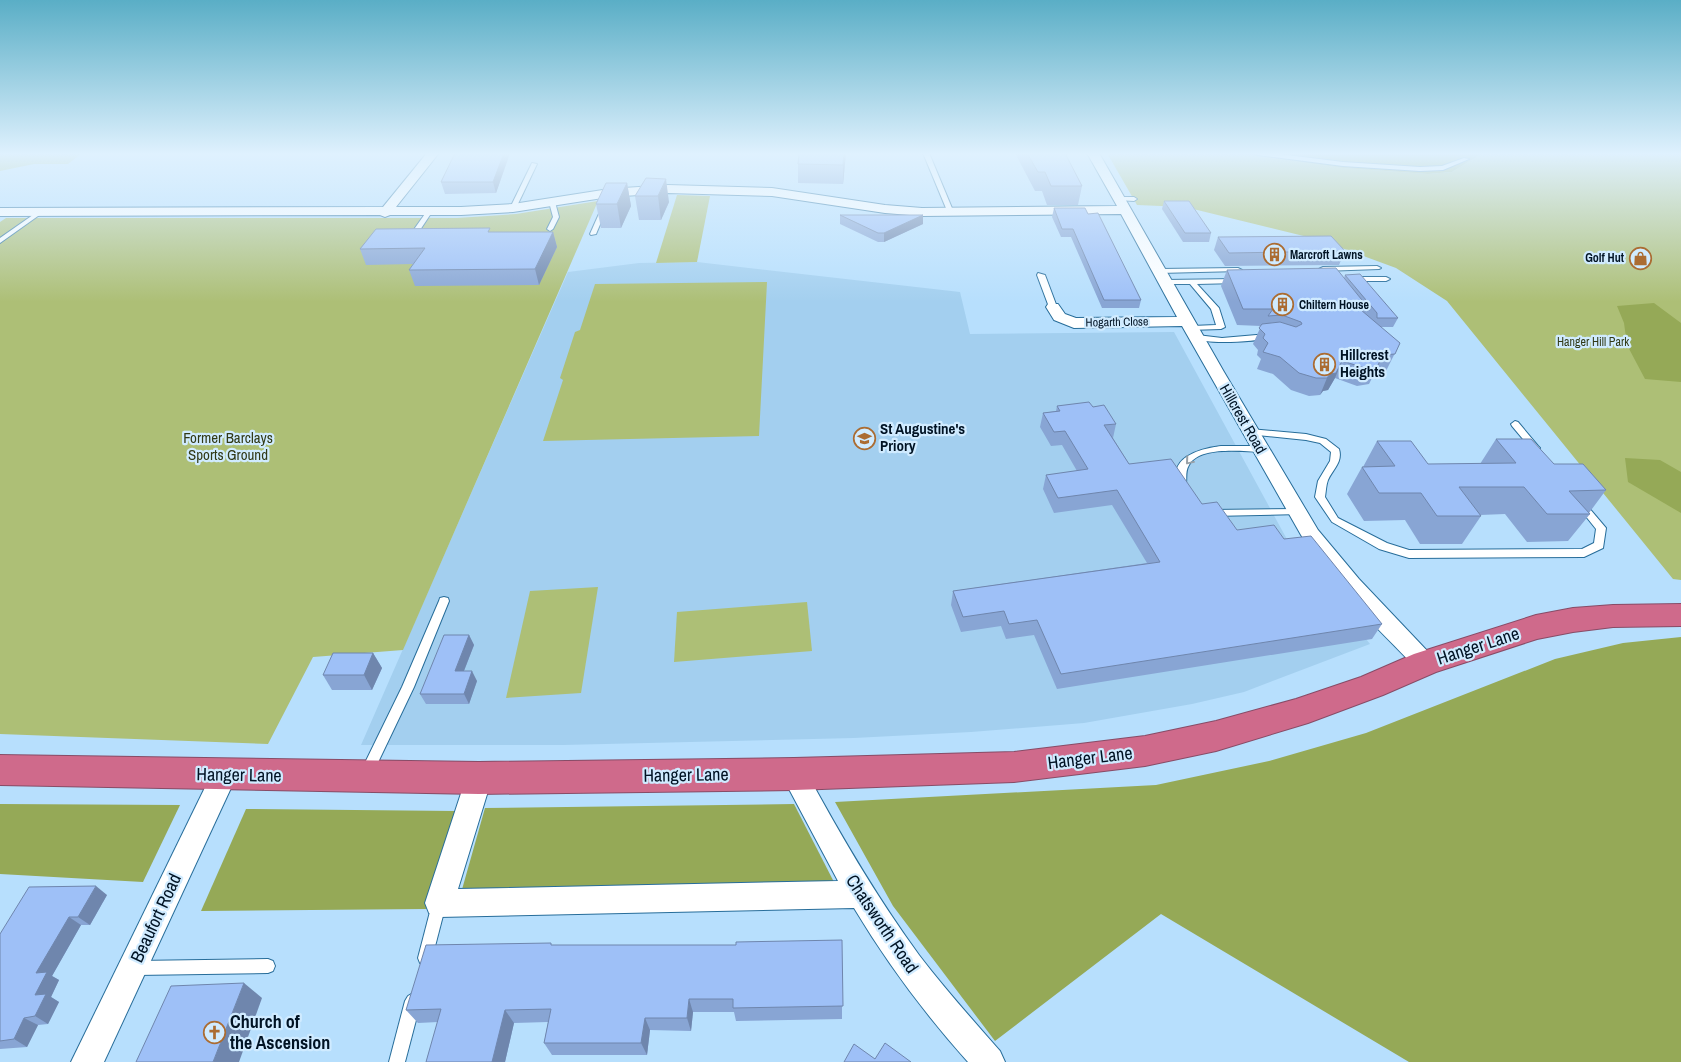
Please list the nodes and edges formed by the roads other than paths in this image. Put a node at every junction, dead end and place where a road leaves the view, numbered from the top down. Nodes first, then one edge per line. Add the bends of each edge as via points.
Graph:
1 (552, 202) edge
2 (393, 203) edge
3 (516, 203) edge
4 (548, 203) edge
5 (605, 203) edge
6 (837, 203) edge
7 (947, 203) edge
8 (1126, 203) joint
9 (513, 208) junction
10 (42, 211) junction
11 (0, 212) edge
12 (429, 212) junction
13 (385, 213) junction
14 (951, 213) junction
15 (550, 229) dead end
16 (593, 234) dead end
17 (429, 235) edge
18 (0, 241) edge
19 (1378, 268) dead end
20 (1318, 269) edge
21 (1249, 270) edge
22 (1041, 276) dead end
23 (1163, 276) junction
24 (1340, 279) edge
25 (1386, 279) dead end
26 (1242, 281) edge
27 (1192, 282) junction
28 (1052, 307) joint
29 (1192, 329) junction
30 (1275, 335) edge
31 (1515, 424) dead end
32 (1250, 432) junction
33 (1260, 448) junction
34 (1540, 454) edge
35 (1184, 493) edge
36 (1577, 499) edge
37 (1206, 512) edge
38 (1297, 512) junction
39 (444, 601) dead end
40 (1681, 615) edge
41 (1425, 663) junction
42 (0, 770) edge
43 (794, 774) junction
44 (224, 775) junction
45 (364, 776) junction
46 (479, 778) junction
47 (859, 894) junction
48 (439, 903) junction
49 (268, 966) dead end
50 (132, 968) junction
51 (422, 968) edge
52 (417, 987) edge
53 (88, 1062) edge
54 (397, 1062) edge
55 (989, 1062) edge

1 - 15 lane via 556,217
2 - 13 street
3 - 9 lane
4 - 9 street
5 - 16 lane
6 - 14 street
7 - 14 lane
8 - 14 street
8 - 23 street, Hillcrest Road
9 - 12 street
10 - 11 street
10 - 13 street
10 - 18 lane
12 - 13 street
12 - 17 lane via 413,234
19 - 20 lane
21 - 23 lane
22 - 28 lane
23 - 27 lane
23 - 29 street, Hillcrest Road
24 - 25 lane
26 - 27 lane
27 - 29 lane via 1215,308 1221,327
28 - 29 street, Hogarth Close via 1059,317 1074,323
29 - 30 lane via 1222,340
29 - 32 street, Hillcrest Road
31 - 34 lane
32 - 33 street, Hillcrest Road
32 - 36 lane via 1306,436 1323,441 1336,451 1335,461 1323,480 1320,498 1335,520 1382,546 1409,554 1584,553 1599,545 1601,528
33 -> 35 lane via 1211,449 1196,453 1181,473
33 - 38 street, Hillcrest Road
37 - 38 lane
38 - 41 street, Hillcrest Road via 1326,556
39 - 45 lane via 408,687
40 - 41 highway, Hanger Lane via 1573,620 1536,627
41 - 43 highway, Hanger Lane via 1296,713 1216,736 1145,751 1014,767
42 - 44 highway, Hanger Lane
43 - 46 highway, Hanger Lane
43 - 47 street, Chatsworth Road
44 - 45 highway, Hanger Lane
44 - 50 street, Beaufort Road
45 - 46 highway, Hanger Lane
46 - 48 street
47 - 48 street
47 - 55 street, Chatsworth Road via 927,990
48 - 51 lane
49 - 50 lane
50 - 53 street, Beaufort Road
52 - 54 lane

